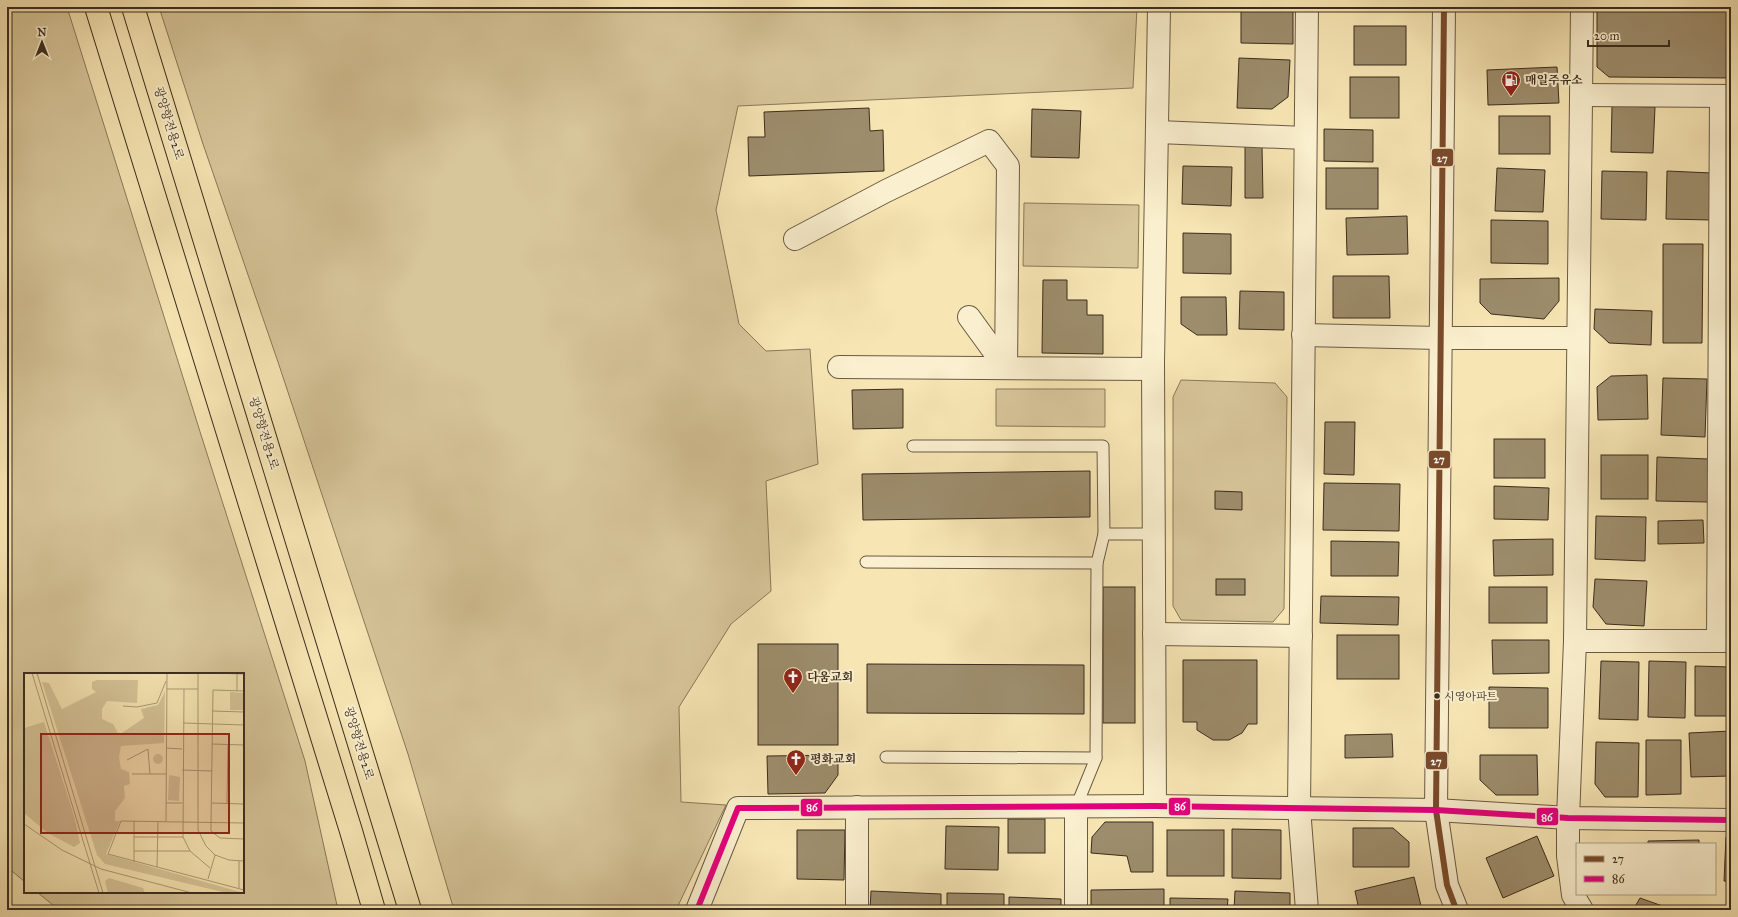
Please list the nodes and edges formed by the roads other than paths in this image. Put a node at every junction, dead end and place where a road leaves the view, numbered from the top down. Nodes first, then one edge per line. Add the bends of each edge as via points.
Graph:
1 (96, 7) edge
2 (133, 7) edge
3 (1159, 7) edge
4 (1307, 7) edge
5 (1444, 7) edge
6 (1582, 7) edge
7 (1582, 95) junction
8 (1726, 96) edge
9 (1158, 132) junction
10 (1305, 138) junction
11 (795, 239) dead end
12 (969, 317) dead end
13 (1302, 335) junction
14 (1440, 338) junction
15 (1578, 338) junction
16 (839, 367) dead end
17 (1006, 368) junction
18 (1153, 369) junction
19 (913, 446) dead end
20 (1104, 534) junction
21 (1154, 534) junction
22 (866, 562) dead end
23 (1097, 563) junction
24 (1154, 634) junction
25 (1301, 636) junction
26 (1575, 641) junction
27 (1724, 641) edge
28 (886, 758) dead end
29 (1096, 758) junction
30 (1155, 806) junction
31 (857, 807) junction
32 (1076, 807) junction
33 (1299, 808) junction
34 (1436, 810) junction
35 (1568, 818) junction
36 (1731, 820) edge
37 (374, 910) edge
38 (410, 910) edge
39 (697, 910) edge
40 (857, 910) edge
41 (1076, 910) edge
42 (1307, 910) edge
43 (1456, 910) edge
44 (1582, 910) edge

1 - 37 highway
2 - 38 highway, 광양항전용2로
3 - 9 street
4 - 10 street
5 - 14 street
6 - 7 street
7 - 8 street
7 - 15 street
8 - 27 street
9 - 10 street
9 - 18 street
10 - 13 street
11 - 17 street via 989,141 1008,166
12 - 17 street
13 - 14 street
13 - 25 street
14 - 15 street
14 - 34 street
15 - 26 street
16 - 17 street
17 - 18 street
18 - 21 street
19 - 20 lane via 1103,446
20 - 21 lane
20 - 23 lane
21 - 24 street
22 - 23 lane
23 - 29 lane
24 - 25 street
24 - 30 street
25 - 33 street
26 - 27 street
26 - 35 street
28 - 29 lane
29 - 32 lane
30 - 32 street
30 - 33 street
31 - 32 street
31 - 39 street via 738,808
31 - 40 street
32 - 41 street
33 - 34 street
33 - 42 street
34 - 35 street
34 - 43 street via 1447,885
35 - 36 street
35 - 44 street via 1568,856 1573,895

